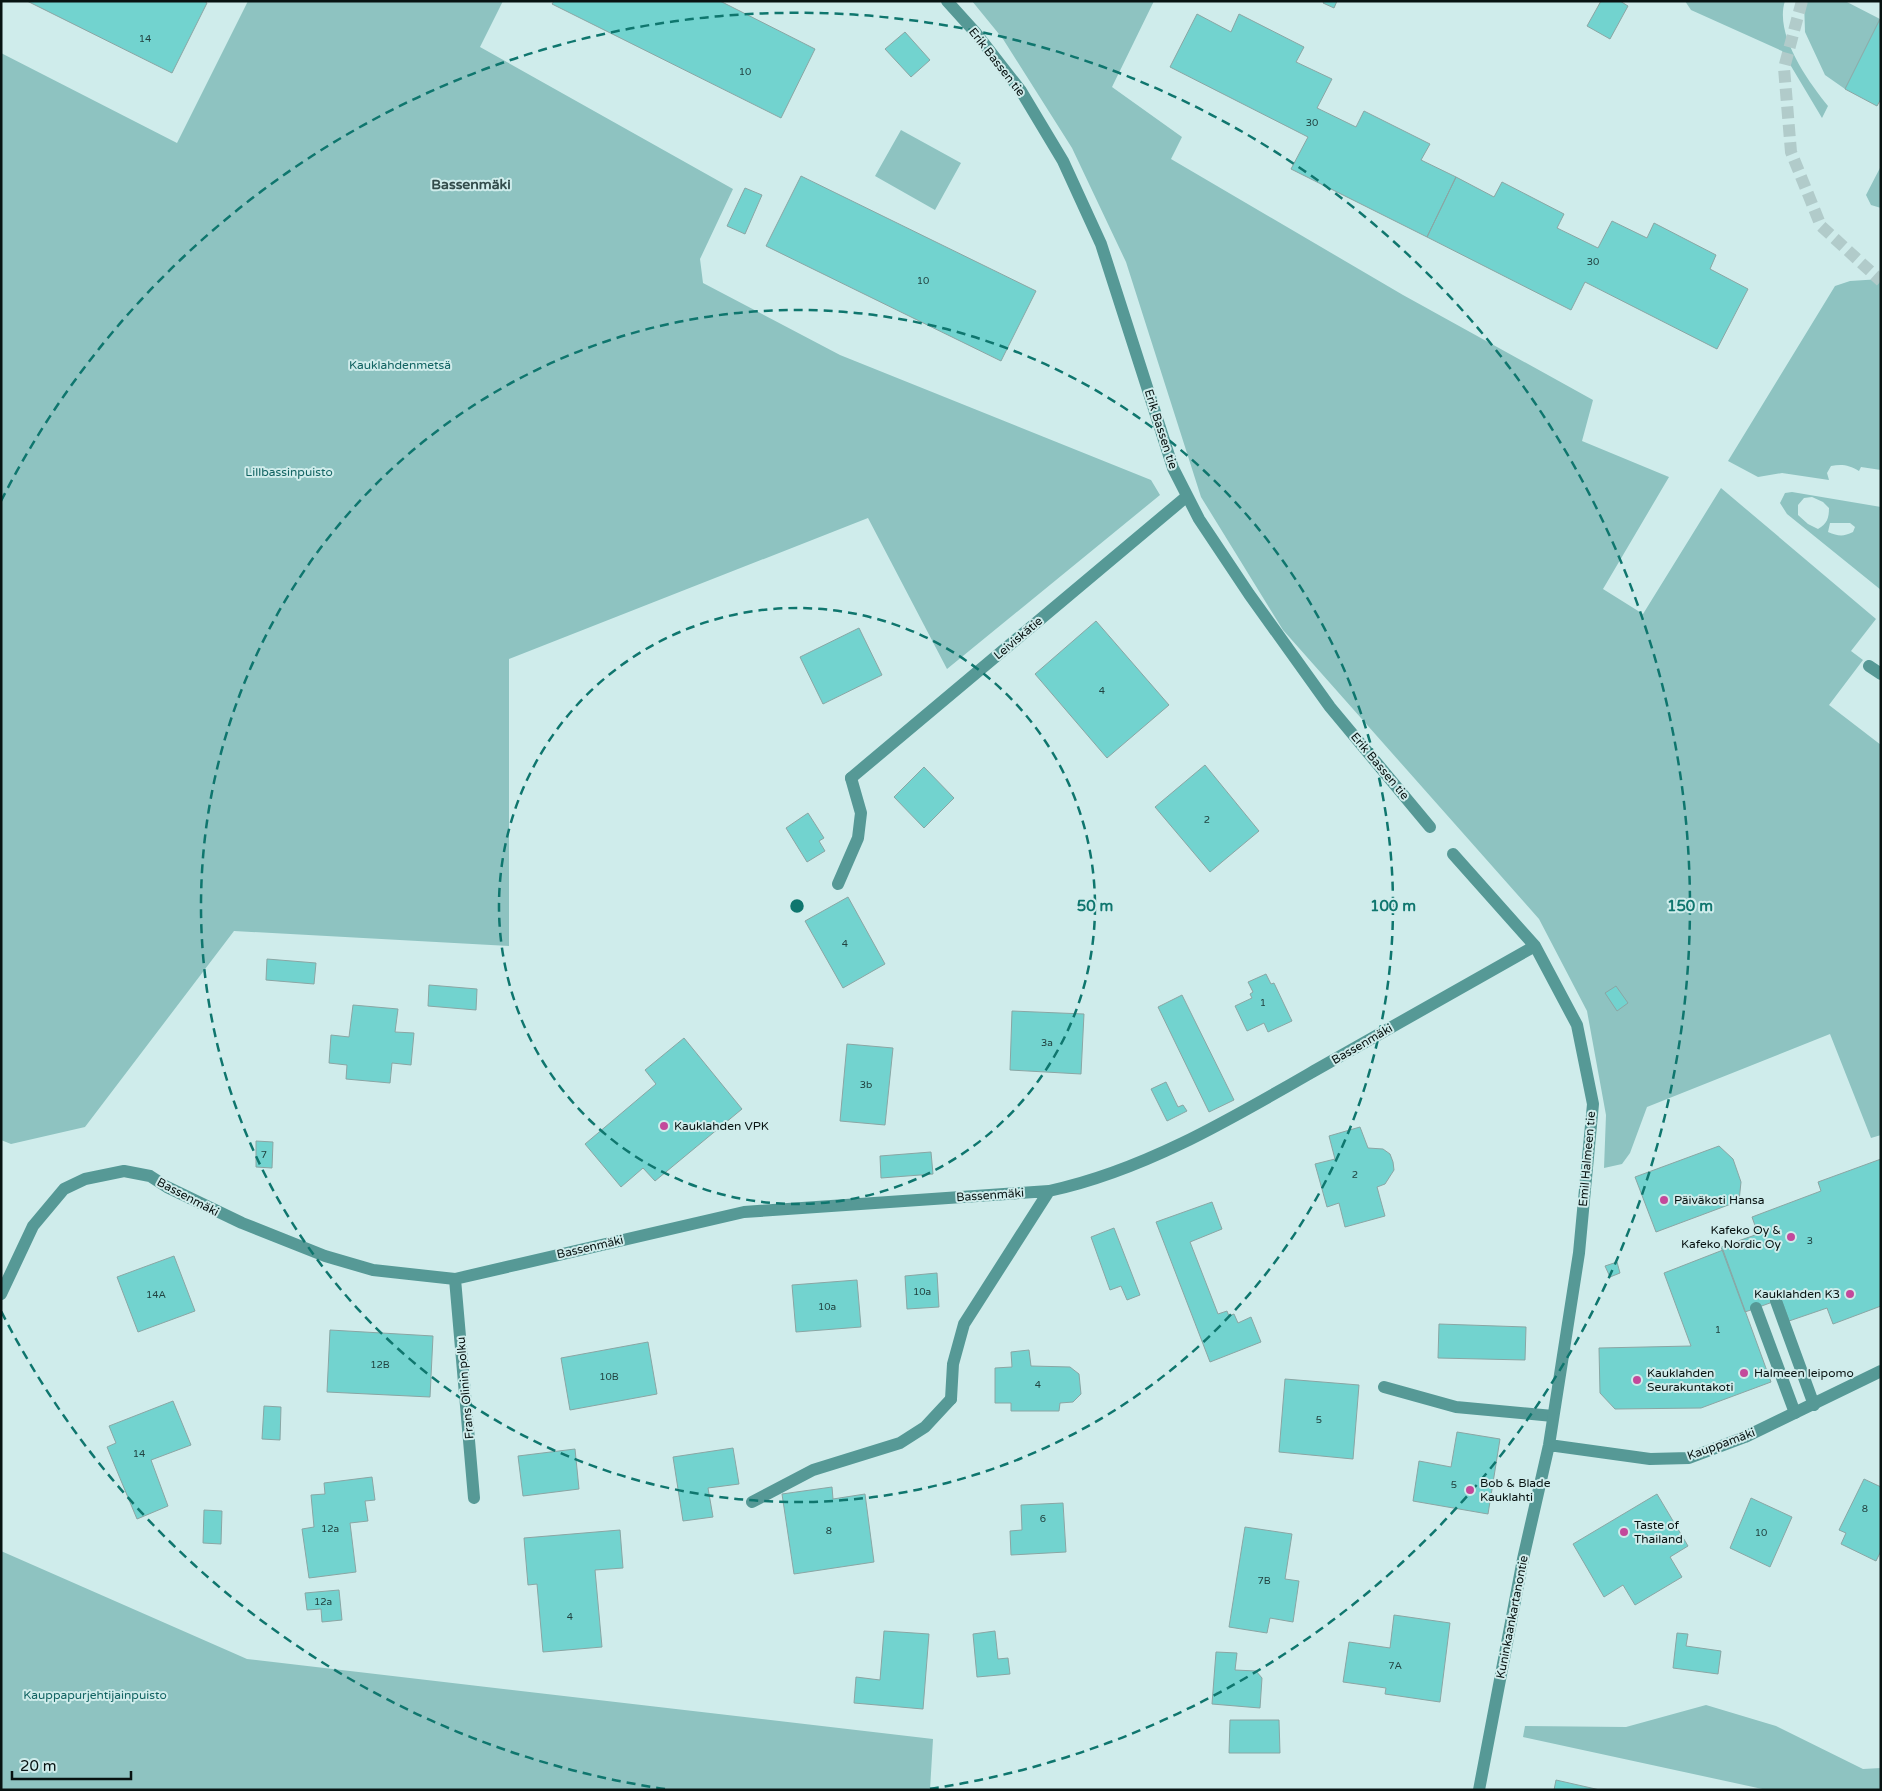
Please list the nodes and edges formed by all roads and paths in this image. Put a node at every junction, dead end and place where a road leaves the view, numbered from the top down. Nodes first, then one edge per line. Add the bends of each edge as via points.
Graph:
1 (947, 1) edge
2 (1186, 497) junction
3 (1869, 666) dead end
4 (1881, 674) edge
5 (1430, 827) dead end
6 (1453, 854) dead end
7 (838, 884) dead end
8 (1535, 946) junction
9 (1048, 1191) junction
10 (455, 1279) junction
11 (1, 1294) edge
12 (1776, 1301) dead end
13 (1756, 1308) dead end
14 (1881, 1371) edge
15 (1384, 1387) dead end
16 (1814, 1404) junction
17 (1795, 1413) junction
18 (1554, 1416) junction
19 (1549, 1445) junction
20 (474, 1498) dead end
21 (752, 1502) dead end
22 (1479, 1790) edge

1 - 2 street, Erik Bassen tie via 1021,92 1063,161 1101,244 1173,468
2 - 5 street, Erik Bassen tie via 1249,594 1330,707
2 - 7 street, Leiviskätie via 851,778 861,812 860,830
3 - 4 street
6 - 8 street, Emil Halmeen tie
8 - 9 street, Bassenmäki via 1289,1086 1192,1137 1089,1181
8 - 18 street, Emil Halmeen tie via 1577,1025 1593,1104 1579,1252
9 - 10 street, Bassenmäki via 744,1212
9 - 21 street, Bassenmäki via 964,1324 953,1364 951,1399 925,1427 900,1443 813,1470
10 - 11 street, Bassenmäki via 373,1270 325,1256 242,1224 150,1176 124,1171 85,1179 64,1190 33,1226
10 - 20 street, Frans Olinin polku
12 - 16 street
13 - 17 street
14 - 16 street, Kauppamäki
15 - 18 street via 1456,1407
16 - 17 street, Kauppamäki
17 - 19 street, Kauppamäki via 1745,1438 1688,1458 1650,1459
18 - 19 street, Emil Halmeen tie
19 - 22 street, Kuninkaankartanontie via 1523,1559

